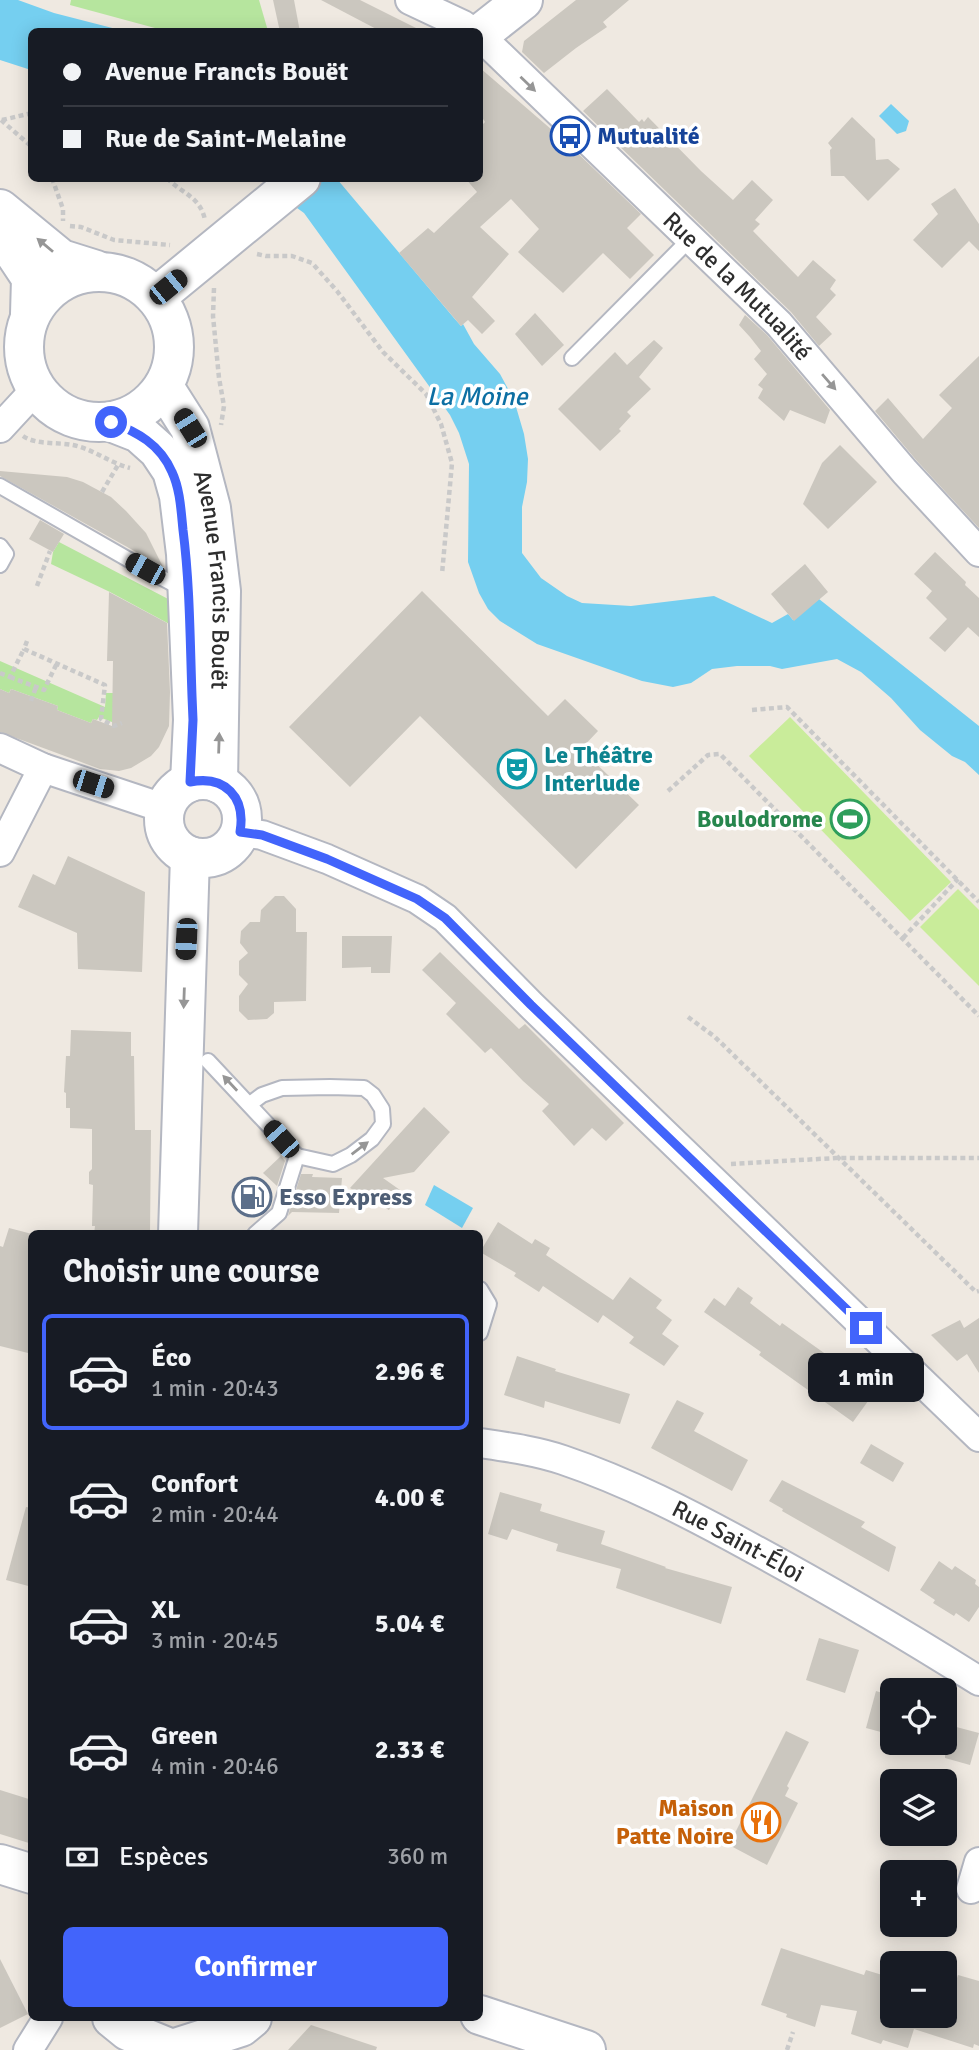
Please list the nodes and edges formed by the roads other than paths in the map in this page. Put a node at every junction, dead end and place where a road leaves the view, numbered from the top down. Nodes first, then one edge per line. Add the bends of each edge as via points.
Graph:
1 (410, 0) edge
2 (523, 0) edge
3 (467, 28) edge
4 (483, 33) edge
5 (483, 38) edge
6 (298, 182) edge
7 (0, 209) edge
8 (0, 237) edge
9 (691, 238) junction
10 (96, 270) junction
11 (156, 297) junction
12 (30, 314) junction
13 (572, 358) dead end
14 (164, 387) junction
15 (36, 389) junction
16 (111, 422) junction
17 (3, 426) edge
18 (178, 449) junction
19 (0, 486) edge
20 (0, 545) edge
21 (979, 552) edge
22 (0, 565) edge
23 (188, 591) junction
24 (0, 748) edge
25 (43, 768) junction
26 (191, 790) junction
27 (240, 832) junction
28 (0, 852) edge
29 (201, 857) junction
30 (208, 1061) junction
31 (250, 1104) junction
32 (297, 1156) junction
33 (178, 1230) edge
34 (205, 1230) edge
35 (260, 1230) edge
36 (483, 1294) edge
37 (483, 1323) edge
38 (979, 1437) edge
39 (483, 1444) edge
40 (979, 1681) edge
41 (979, 1862) edge
42 (0, 1864) edge
43 (28, 1873) edge
44 (971, 1889) dead end
45 (483, 2016) edge
46 (46, 2021) edge
47 (116, 2021) edge
48 (169, 2021) edge
49 (178, 2021) edge
50 (248, 2021) edge
51 (28, 2050) edge
52 (172, 2050) edge
53 (586, 2050) edge

1 - 3 street
2 - 4 main road
5 -> 9 street, Rue de la Mutualité
6 - 11 main road via 254,235 201,264
10 -> 7 main road via 61,259
8 - 12 main road via 32,278
9 - 13 lane
9 -> 21 street, Rue de la Mutualité via 779,324
10 - 11 main road via 128,276
10 - 12 main road via 57,285
11 - 14 main road via 172,323 175,338 172,371
12 - 15 main road via 23,352
14 - 16 main road via 149,403
14 - 18 main road, Avenue Francis Bouët via 190,428
15 - 16 main road via 69,416 92,424
15 - 17 street
16 - 18 main road, Avenue Francis Bouët
18 - 23 main road, Avenue Francis Bouët via 172,471 179,496
26 -> 18 main road, Avenue Francis Bouët via 221,591 211,508
19 - 23 lane
20 - 22 lane via 6,554
23 - 26 main road, Avenue Francis Bouët
24 - 25 street
25 - 26 street via 151,804
25 - 28 street
26 - 27 main road via 228,789 241,808
26 - 29 main road via 164,819 165,831 179,850
27 - 29 main road via 225,852
27 - 38 street via 262,835 327,859 417,899 445,918
29 - 30 main road
29 -> 33 main road
31 -> 30 lane
30 - 34 main road
31 - 32 lane
32 -> 31 lane via 333,1164 372,1139 383,1124 382,1109 373,1095 364,1088 282,1088
32 - 35 lane via 279,1213
36 - 37 lane via 489,1304
39 - 40 street, Rue Saint-Éloi via 560,1459 682,1509
41 - 44 street
42 - 43 main road
45 - 53 main road
46 - 51 street
47 - 52 main road
48 - 52 main road
49 - 52 main road
50 - 52 main road

